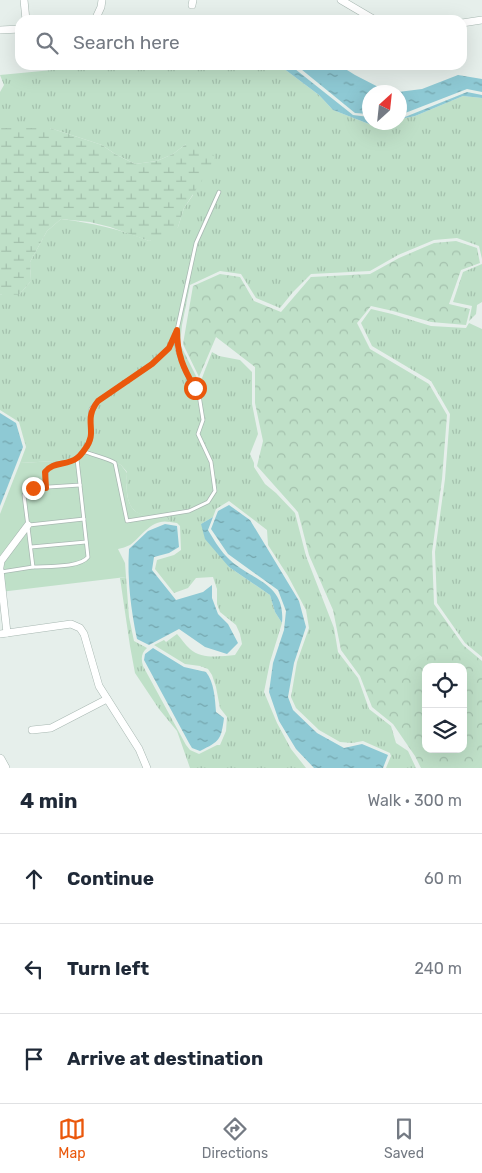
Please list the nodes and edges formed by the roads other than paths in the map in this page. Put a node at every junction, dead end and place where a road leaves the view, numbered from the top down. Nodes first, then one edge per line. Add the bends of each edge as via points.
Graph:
1 (24, 0) edge
2 (102, 0) edge
3 (341, 0) edge
4 (358, 0) edge
5 (353, 8) junction
6 (26, 15) edge
7 (97, 15) edge
8 (366, 15) edge
9 (482, 20) edge
10 (467, 22) edge
11 (15, 29) edge
12 (0, 30) edge
13 (220, 192) dead end
14 (177, 330) junction
15 (84, 451) junction
16 (77, 459) junction
17 (80, 485) junction
18 (46, 488) junction
19 (84, 519) junction
20 (28, 526) junction
21 (86, 542) junction
22 (31, 547) junction
23 (0, 563) edge
24 (33, 567) junction
25 (0, 570) edge
26 (4, 633) edge
27 (107, 699) junction
28 (32, 730) dead end
29 (0, 759) edge
30 (5, 768) edge
31 (147, 768) edge

1 - 6 street
2 - 7 street
3 - 5 street
4 - 5 street
5 - 8 street
9 - 10 street
11 - 12 street
13 - 14 lane via 196,242
14 - 15 lane via 169,348 152,364 91,409 92,434
14 - 15 lane via 177,348 185,372 199,395 203,420 198,434 212,462 215,491 208,502 189,511 127,521 115,464 110,459
15 - 16 lane
16 - 17 lane
16 - 18 lane via 48,468 45,472
17 - 18 lane
17 - 19 lane
18 - 20 lane via 33,488 24,495
19 - 20 lane
19 - 21 lane
20 - 22 lane
20 - 23 street
21 - 22 lane
21 - 24 lane via 88,557 79,564
22 - 24 lane
23 - 25 street
24 - 25 lane
25 - 26 street
26 - 27 street via 71,624 77,626 84,634 99,686
27 - 28 street via 51,728
27 - 31 street via 139,748
29 - 30 street

